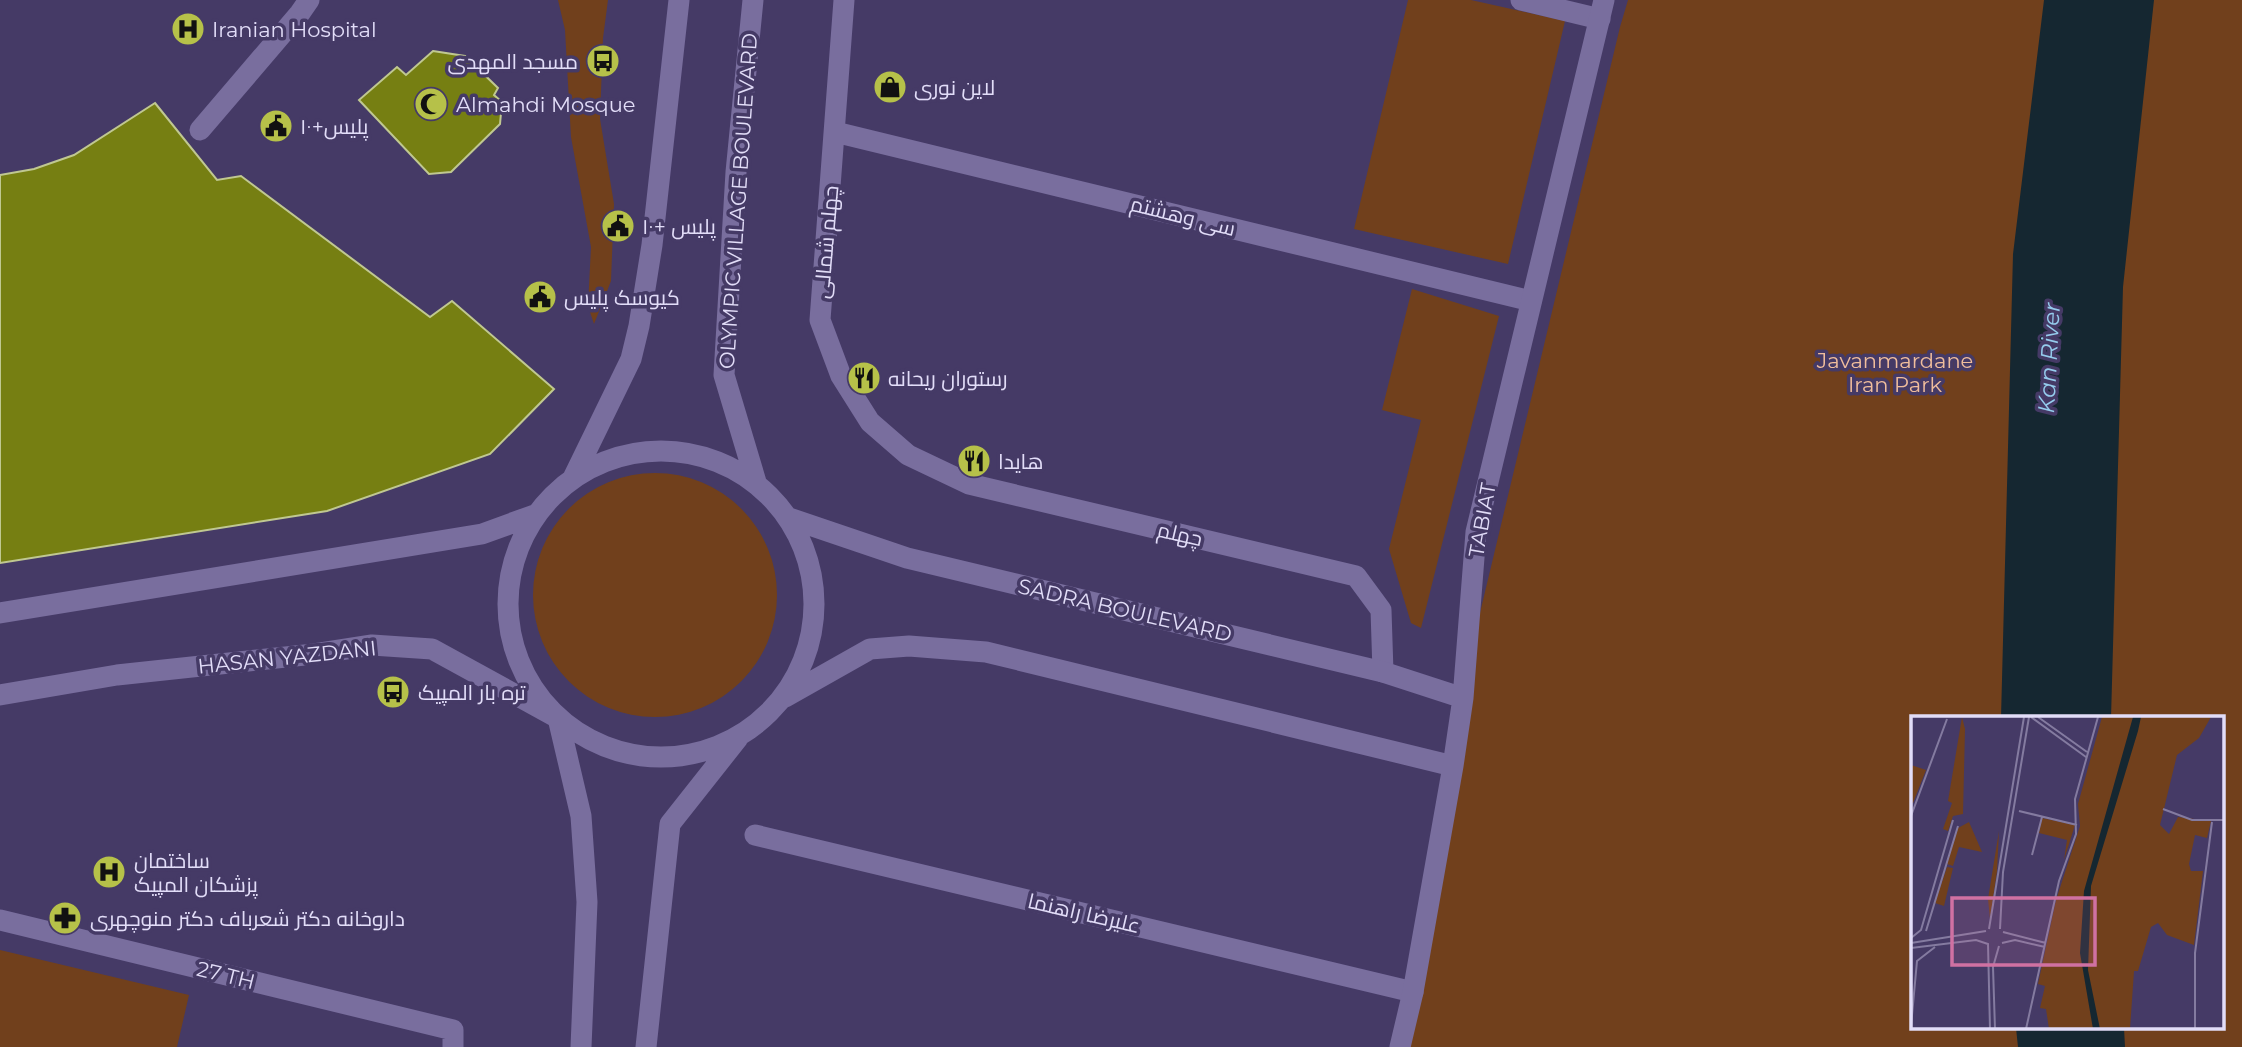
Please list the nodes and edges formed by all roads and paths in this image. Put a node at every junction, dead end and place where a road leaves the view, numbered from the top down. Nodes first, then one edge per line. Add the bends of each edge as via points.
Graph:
1 (309, 0) edge
2 (679, 0) edge
3 (753, 0) edge
4 (844, 0) edge
5 (1521, 0) edge
6 (1602, 9) edge
7 (200, 130) dead end
8 (835, 132) junction
9 (1531, 301) junction
10 (908, 455) joint
11 (573, 478) junction
12 (756, 482) junction
13 (537, 514) junction
14 (789, 518) junction
15 (0, 613) edge
16 (1383, 672) junction
17 (0, 695) edge
18 (783, 698) junction
19 (1463, 698) junction
20 (558, 718) junction
21 (738, 737) junction
22 (1453, 766) junction
23 (755, 835) dead end
24 (0, 920) edge
25 (1413, 992) junction
26 (453, 1039) edge
27 (581, 1047) edge
28 (646, 1047) edge
29 (1400, 1047) edge

1 - 7 street
2 - 11 street via 639,326 631,359
3 - 12 street, OLYMPIC VILLAGE BOULEVARD via 736,172 724,375
4 - 8 street, چهلم شمالی
5 - 6 street
6 - 9 street, TABIAT
8 - 9 street, سی وهشتم
8 - 10 street, چهلم شمالی via 820,320 841,376 862,410
9 - 19 street, TABIAT via 1476,533
10 - 16 street, چهلم via 970,484 1356,576 1381,610
11 - 12 street via 617,457 666,450 713,459
11 - 13 street
12 - 14 street
13 - 15 street via 482,534
13 - 20 street via 516,554 507,598 512,642 529,684
14 - 16 street, SADRA BOULEVARD via 907,558
14 - 18 street via 810,561 816,609 807,656
16 - 19 street, SADRA BOULEVARD
17 - 20 street, HASAN YAZDANI via 117,675 372,645 432,649
18 - 21 street via 763,720
18 - 22 street via 870,649 909,646 986,652
19 - 22 street, TABIAT
20 - 21 street via 598,744 646,757 693,754
20 - 27 street via 581,816 584,853 587,902
21 - 28 street via 670,824
22 - 25 street, TABIAT
23 - 25 street, علیرضا راهنما
24 - 26 street, 27 TH
25 - 29 street, TABIAT

